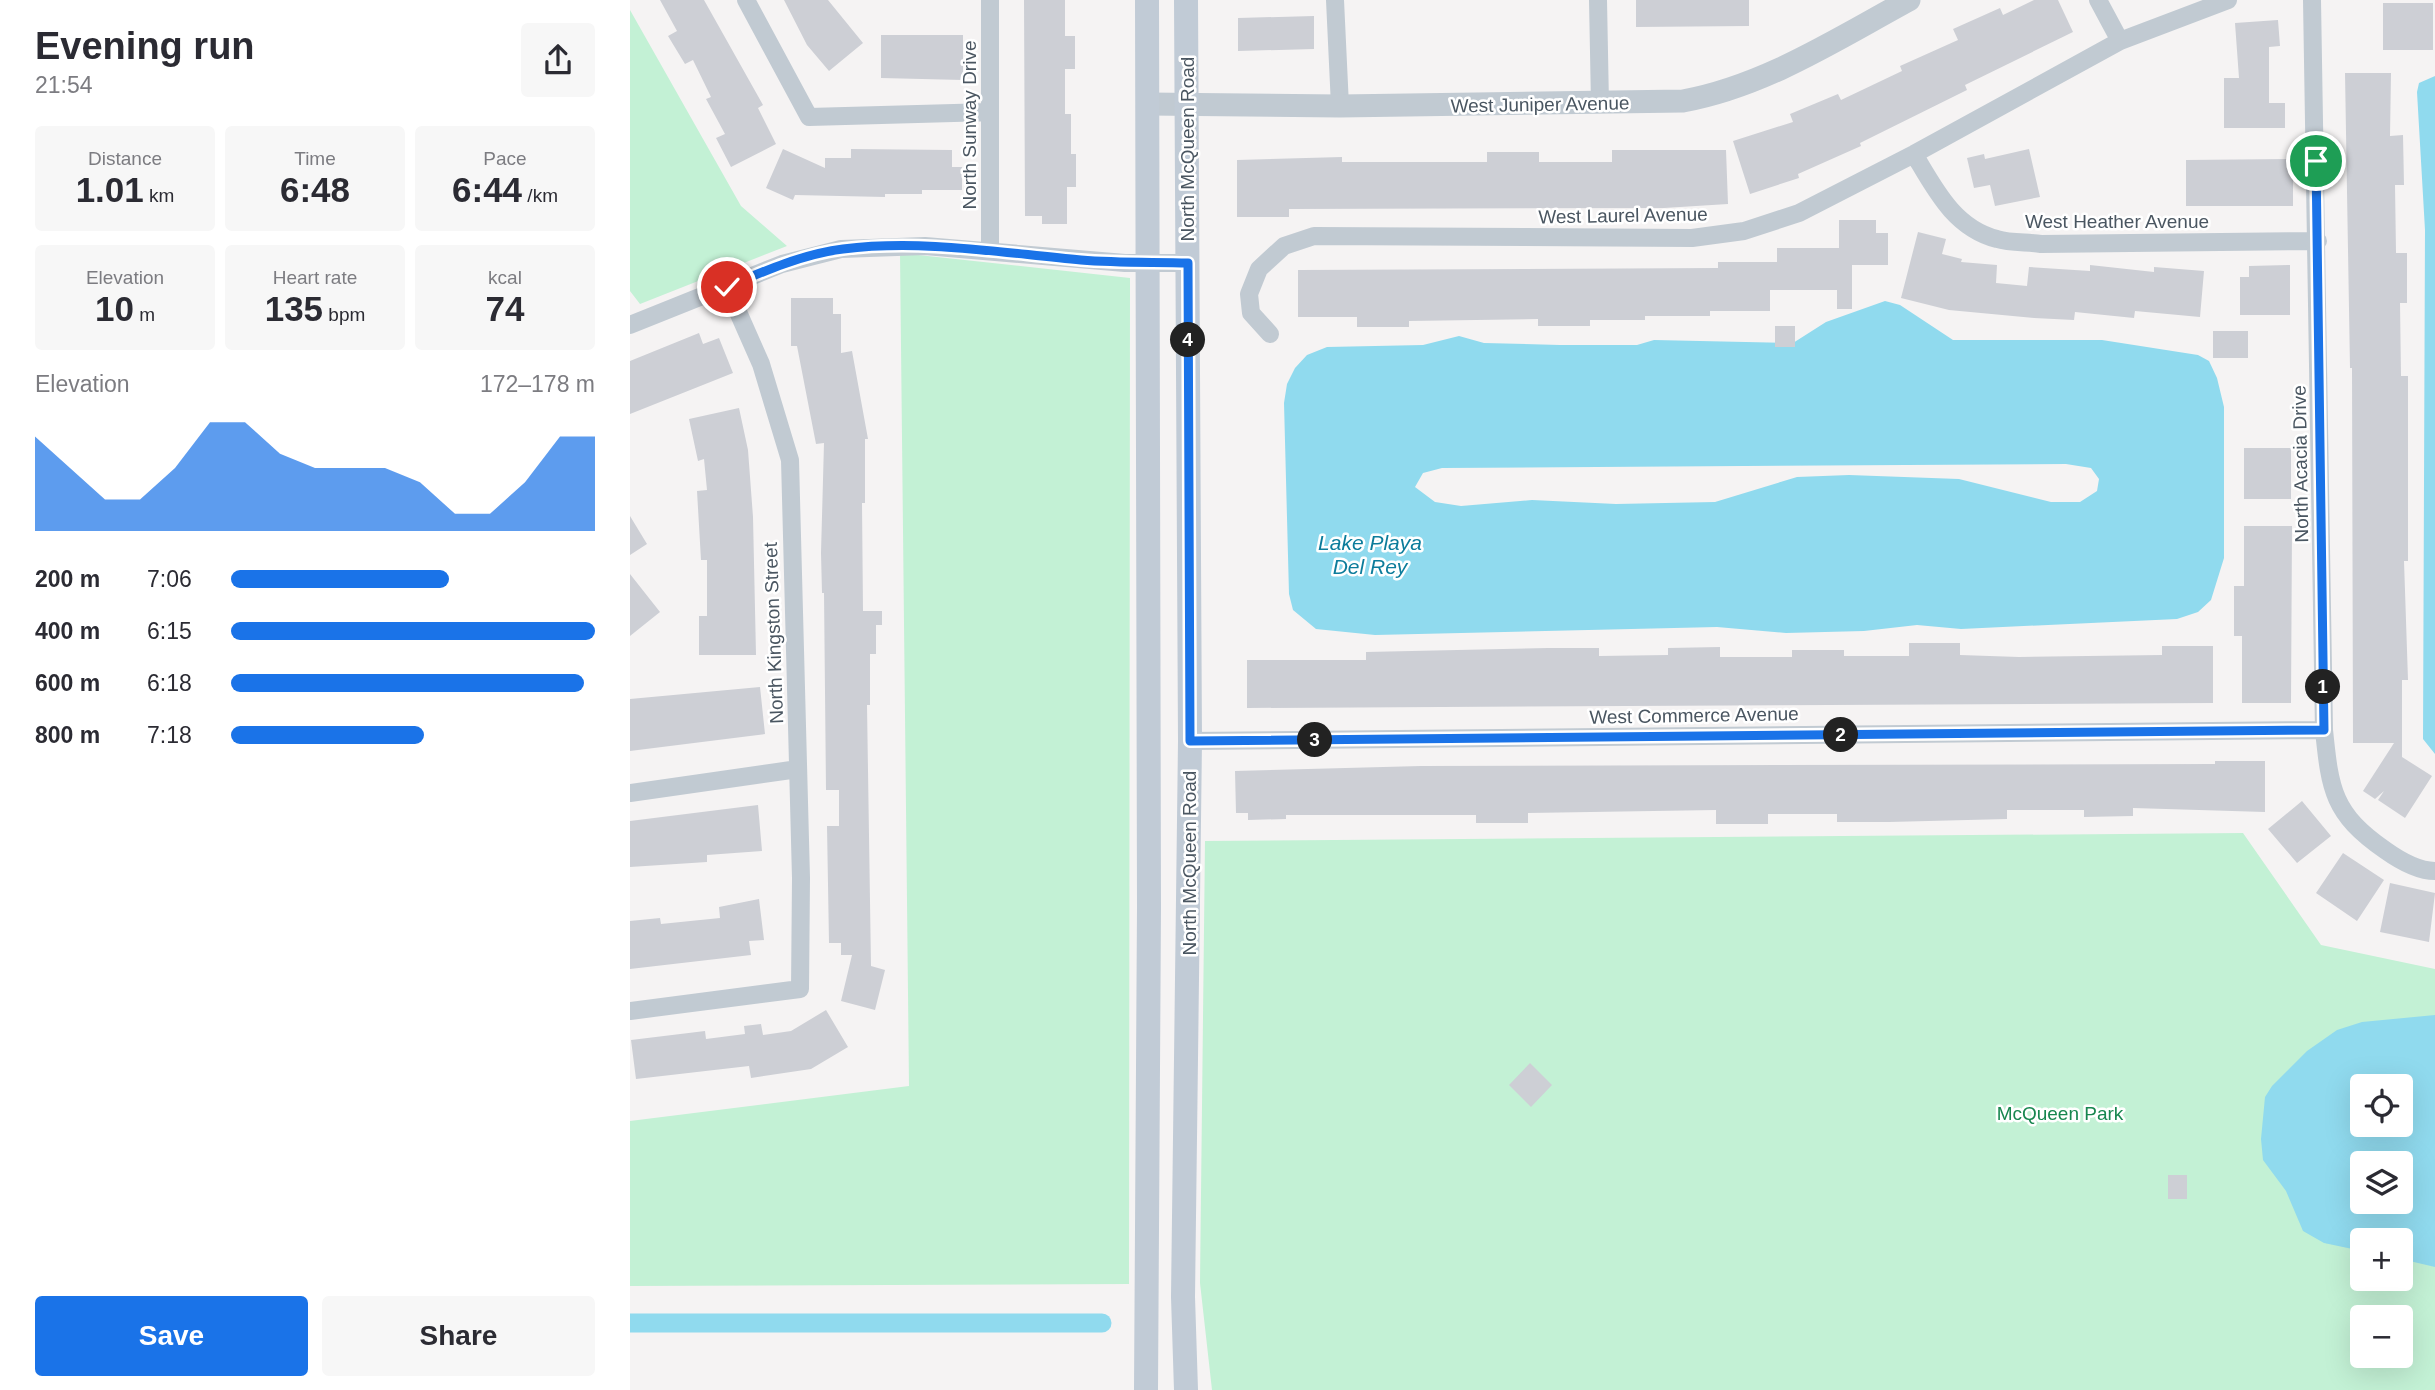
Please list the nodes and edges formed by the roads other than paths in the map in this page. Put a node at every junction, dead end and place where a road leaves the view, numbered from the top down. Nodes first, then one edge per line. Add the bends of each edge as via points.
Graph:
1 (746, 0) edge
2 (990, 0) edge
3 (1147, 0) edge
4 (1186, 0) edge
5 (1335, 0) edge
6 (1598, 0) edge
7 (1909, 0) edge
8 (2098, 0) edge
9 (2228, 0) edge
10 (2312, 0) edge
11 (2120, 41) junction
12 (1148, 104) junction
13 (1600, 104) junction
14 (1187, 105) junction
15 (1340, 106) junction
16 (990, 112) junction
17 (1914, 154) junction
18 (2318, 242) junction
19 (990, 251) junction
20 (1148, 262) junction
21 (1188, 263) junction
22 (727, 287) junction
23 (630, 325) edge
24 (1270, 334) dead end
25 (2324, 730) junction
26 (1190, 741) junction
27 (798, 769) junction
28 (630, 793) edge
29 (2435, 871) edge
30 (1149, 907) junction
31 (1189, 907) junction
32 (630, 1011) edge
33 (1144, 1314) junction
34 (1184, 1314) junction
35 (1146, 1390) edge
36 (1186, 1390) edge

1 - 16 street via 809,117
2 - 16 street, North Sunway Drive
3 - 12 main road, North McQueen Road
4 - 14 main road, North McQueen Road
5 - 15 street
6 - 13 street
7 - 13 street, West Juniper Avenue via 1754,81 1719,94 1683,101
8 - 11 street
9 - 11 street, West Laurel Avenue
10 - 18 street, North Acacia Drive
11 - 17 street, West Laurel Avenue
12 - 14 street, West Juniper Avenue
12 - 20 main road, North McQueen Road
13 - 15 street, West Juniper Avenue
14 - 15 street, West Juniper Avenue
14 - 21 main road, North McQueen Road
16 - 19 street, North Sunway Drive
17 - 18 street, West Heather Avenue via 1944,204 1968,227 1997,239 2041,244
17 - 24 street, West Laurel Avenue via 1799,213 1744,231 1692,238 1314,236 1284,246 1259,269 1248,294 1251,313
18 - 25 street, North Acacia Drive
19 - 20 street
19 - 22 street via 925,246 841,249 782,264
20 - 21 street
20 - 30 main road, North McQueen Road
21 - 26 main road, North McQueen Road
22 - 23 street
22 - 27 street, North Kingston Street via 761,364 790,460
25 - 26 street, West Commerce Avenue
25 - 29 street, North Acacia Drive via 2329,779 2344,814 2396,858
26 - 31 main road, North McQueen Road
27 - 28 street
27 - 32 street, North Kingston Street via 800,989
30 - 31 main road
30 - 33 main road, North McQueen Road
31 - 34 main road, North McQueen Road
33 - 34 main road
33 - 35 main road, North McQueen Road
34 - 36 main road, North McQueen Road

